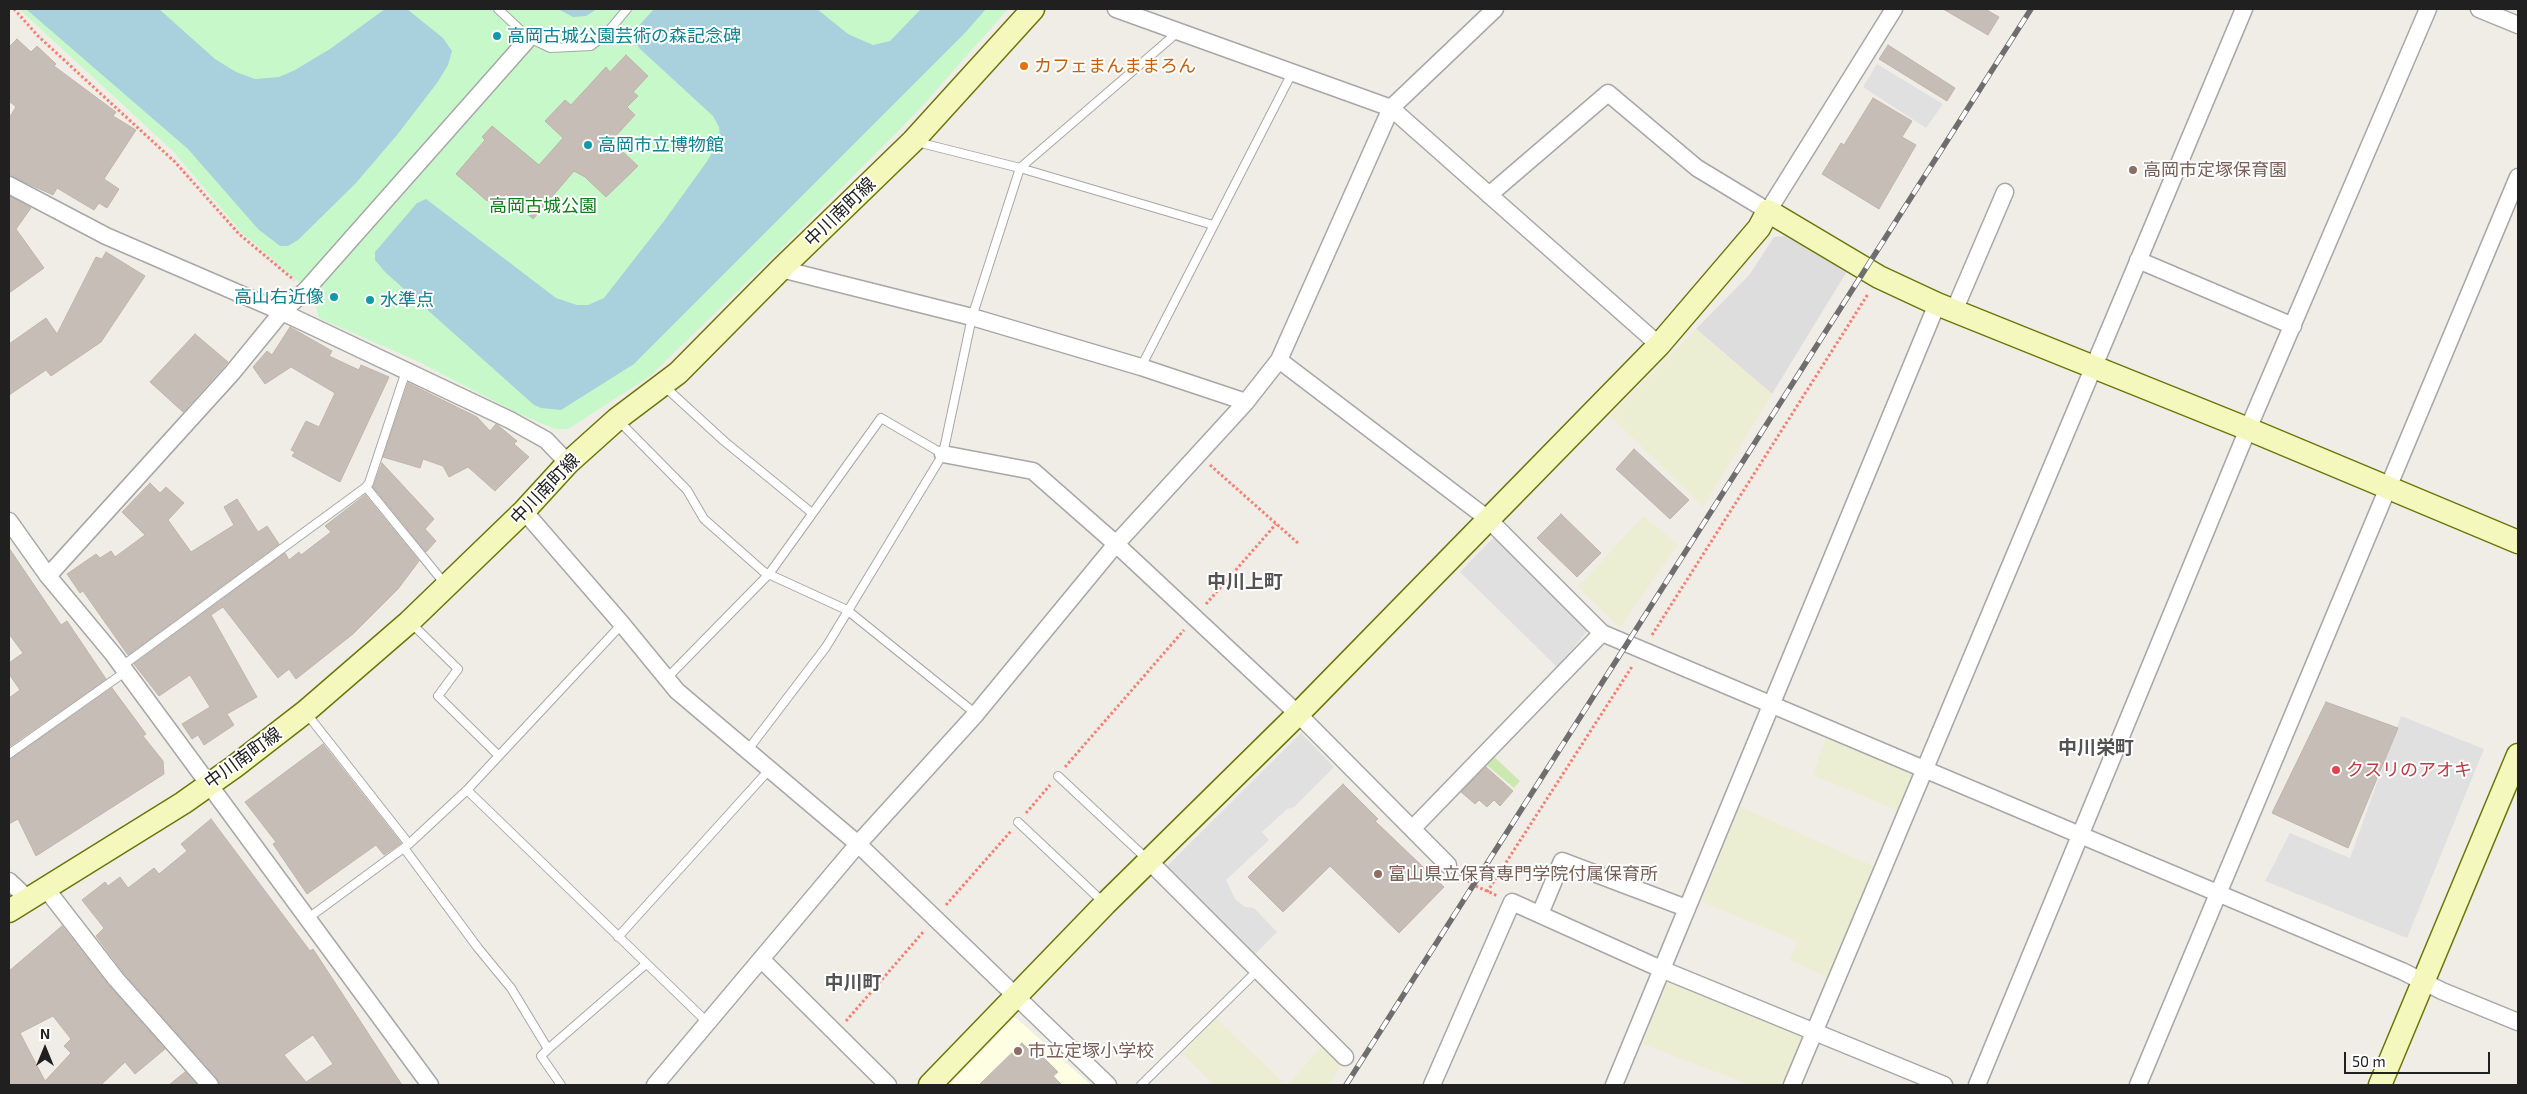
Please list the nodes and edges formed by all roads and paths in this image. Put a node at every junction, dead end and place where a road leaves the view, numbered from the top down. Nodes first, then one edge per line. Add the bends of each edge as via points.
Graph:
1 (14, 9) edge
2 (498, 9) edge
3 (627, 9) edge
4 (1033, 9) edge
5 (1116, 9) edge
6 (1495, 9) edge
7 (1894, 9) edge
8 (2244, 9) edge
9 (2428, 9) edge
10 (2479, 9) edge
11 (2518, 25) edge
12 (1178, 32) junction
13 (529, 38) junction
14 (1292, 73) junction
15 (1392, 108) junction
16 (913, 141) junction
17 (1020, 168) junction
18 (2518, 177) edge
19 (9, 185) edge
20 (2005, 192) dead end
21 (1489, 194) junction
22 (1768, 211) junction
23 (1213, 225) junction
24 (2138, 260) junction
25 (780, 269) junction
26 (1879, 277) junction
27 (306, 290) junction
28 (1945, 308) junction
29 (282, 312) junction
30 (972, 317) junction
31 (2292, 326) junction
32 (1659, 345) junction
33 (1279, 360) junction
34 (1141, 367) junction
35 (2094, 369) junction
36 (406, 371) junction
37 (662, 384) junction
38 (1246, 402) junction
39 (617, 419) junction
40 (2248, 429) junction
41 (943, 454) junction
42 (1198, 455) junction
43 (568, 463) junction
44 (366, 487) junction
45 (2389, 488) junction
46 (524, 511) junction
47 (812, 512) junction
48 (1488, 519) junction
49 (9, 521) edge
50 (2518, 542) edge
51 (1116, 544) junction
52 (1299, 544) dead end
53 (769, 574) junction
54 (48, 576) junction
55 (447, 586) junction
56 (847, 610) junction
57 (409, 622) junction
58 (622, 624) junction
59 (1602, 633) junction
60 (1642, 650) junction
61 (124, 669) junction
62 (667, 678) junction
63 (1770, 704) junction
64 (305, 712) junction
65 (976, 714) junction
66 (1298, 714) junction
67 (747, 751) junction
68 (9, 754) edge
69 (498, 755) junction
70 (2518, 755) edge
71 (769, 770) junction
72 (1925, 771) junction
73 (1058, 776) dead end
74 (208, 783) junction
75 (467, 790) junction
76 (1018, 822) dead end
77 (1413, 828) junction
78 (2082, 836) junction
79 (858, 844) junction
80 (407, 846) junction
81 (1149, 861) junction
82 (1448, 865) joint
83 (9, 881) edge
84 (1487, 892) junction
85 (38, 894) junction
86 (2218, 894) junction
87 (1512, 902) junction
88 (1105, 904) junction
89 (1686, 908) junction
90 (9, 911) edge
91 (1540, 914) junction
92 (307, 919) junction
93 (618, 937) junction
94 (761, 958) junction
95 (646, 964) junction
96 (1661, 969) junction
97 (1258, 970) junction
98 (2425, 981) junction
99 (1017, 996) junction
100 (707, 1022) junction
101 (2518, 1022) edge
102 (1814, 1033) junction
103 (548, 1049) junction
104 (1345, 1057) dead end
105 (210, 1085) edge
106 (430, 1085) edge
107 (561, 1085) edge
108 (655, 1085) edge
109 (888, 1085) edge
110 (930, 1085) edge
111 (1108, 1085) edge
112 (1140, 1085) edge
113 (1432, 1085) edge
114 (1614, 1085) edge
115 (1792, 1085) edge
116 (1944, 1085) edge
117 (1977, 1085) edge
118 (2138, 1085) edge
119 (2380, 1085) edge

1 - 27 path via 38,36 175,162 239,234
2 - 13 lane
3 - 13 lane via 606,34 590,46 550,48
4 - 16 street, 中川南町線
5 - 12 street
6 - 15 street
7 - 22 street
8 - 24 street
9 - 31 street
10 - 11 street
12 - 14 street
12 - 17 lane
13 - 27 street
14 - 15 street
14 - 23 lane
15 - 21 street
15 - 33 street
16 - 17 lane
16 - 25 street, 中川南町線
17 - 23 lane
17 - 30 lane
18 - 45 street
19 - 29 street via 106,236
20 - 28 street
21 - 22 street via 1608,93 1697,168
21 - 32 street
22 - 26 street
22 - 32 street via 1759,228
23 - 34 lane
24 - 31 street
24 - 35 street
25 - 30 street
25 - 37 street, 中川南町線 via 678,373
26 - 28 street
26 - 60 path
27 - 29 street
28 - 35 street
28 - 63 street
29 - 36 street
29 - 54 street via 232,373
30 - 34 street
30 - 41 lane
31 - 40 street
32 - 48 street
33 - 38 street
33 - 48 street
34 - 38 street
35 - 40 street
35 - 72 street
36 - 43 street via 543,438
36 - 44 lane
37 - 39 street, 中川南町線
37 - 47 lane via 724,441
38 - 42 street
39 - 43 street, 中川南町線
39 - 53 lane via 687,490 704,519
40 - 45 street
40 - 78 street
41 - 47 lane via 881,418
41 - 51 street via 1032,471
41 - 56 lane
42 - 51 street
42 - 52 path
43 - 46 street, 中川南町線
44 - 55 lane
44 - 61 lane
45 - 50 street
45 - 86 street
46 - 55 street, 中川南町線
46 - 58 street
47 - 53 lane
48 - 59 street
48 - 66 street
49 - 54 street
51 - 65 street
51 - 66 street
53 - 56 lane
53 - 62 lane
54 - 61 street
55 - 57 street, 中川南町線
56 - 65 lane
56 - 67 lane via 826,647
57 - 64 street, 中川南町線
57 - 69 lane via 458,669 438,696
58 - 62 street
58 - 69 lane
59 - 60 street
59 - 77 street
60 - 63 street
60 - 84 path
61 - 68 lane
61 - 74 street
62 - 67 street via 677,691
63 - 72 street
63 - 89 street
64 - 74 street, 中川南町線
64 - 80 lane
65 - 79 street
66 - 77 street
66 - 81 street
67 - 71 street
69 - 75 lane
70 - 98 street
71 - 79 street
71 - 93 lane
72 - 78 street
72 - 102 street
73 - 81 lane
74 - 85 street, 中川南町線 via 183,803
74 - 92 street
75 - 80 lane
75 - 93 lane
76 - 88 lane
77 - 82 street
78 - 86 street
78 - 117 street
79 - 94 street
79 - 99 street
80 - 92 lane
80 - 103 lane via 478,948 511,988
81 - 88 street
81 - 97 street
82 - 84 path
83 - 85 street
84 - 87 path
85 - 90 street, 中川南町線
85 - 105 street
86 - 98 street
86 - 118 street
87 - 91 street
87 - 113 street
88 - 99 street
89 - 91 street via 1562,861
89 - 96 street
91 - 96 street
92 - 106 street
93 - 95 lane
94 - 100 street
94 - 109 street
95 - 100 lane
95 - 103 lane
96 - 102 street
96 - 114 street
97 - 104 street
97 - 112 lane
98 - 101 street
98 - 119 street
99 - 110 street
99 - 111 street
100 - 108 street
102 - 115 street
102 - 116 street
103 - 107 lane via 541,1056

